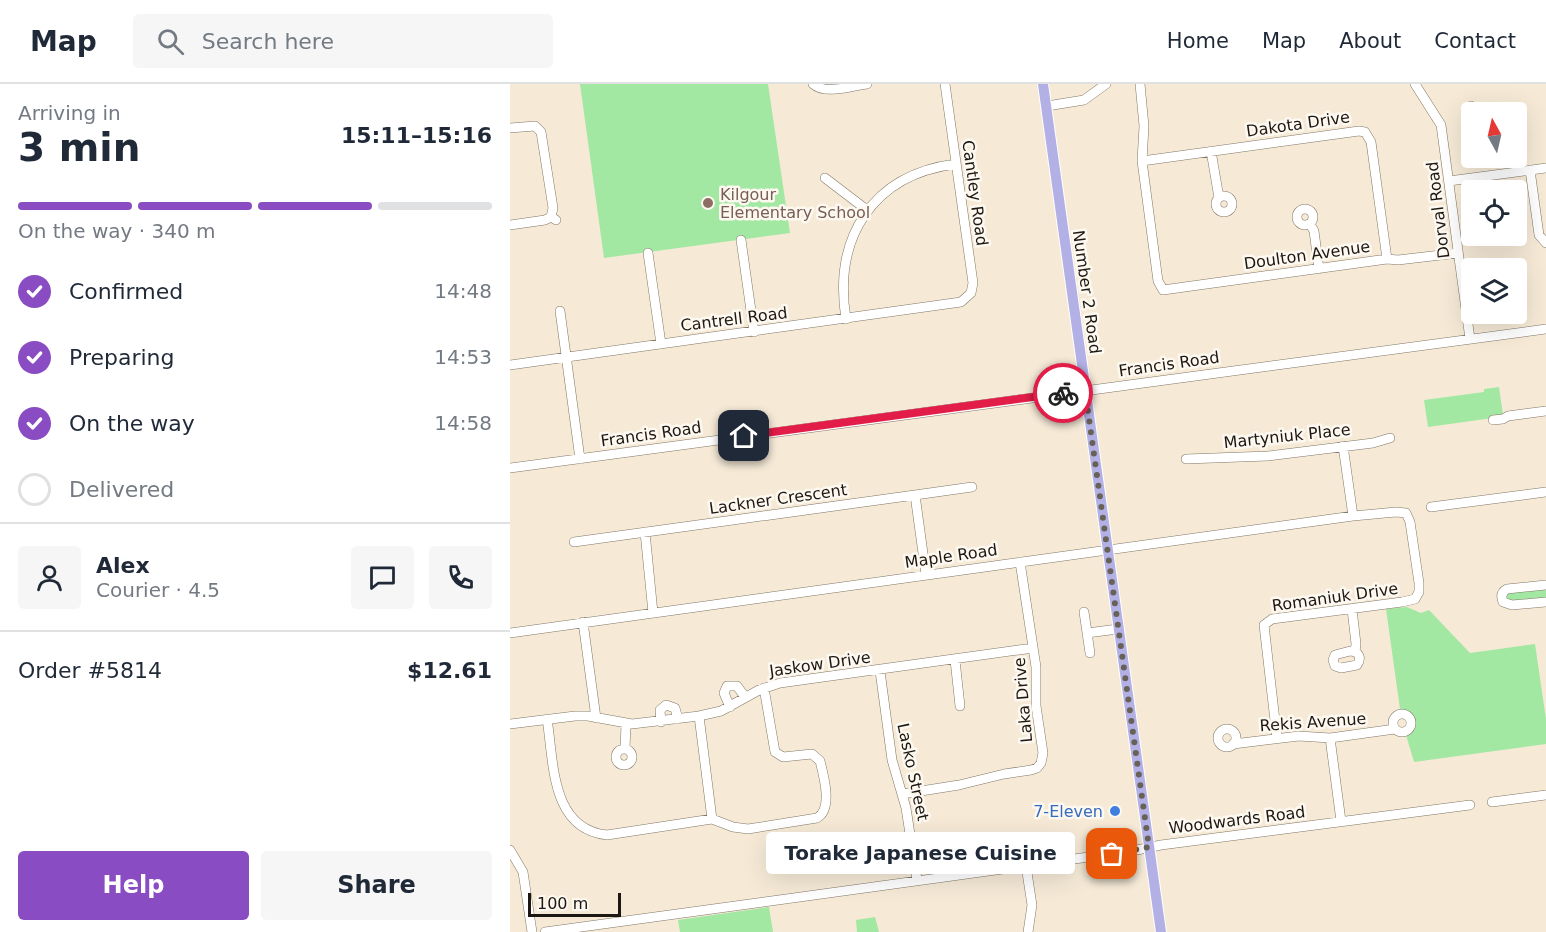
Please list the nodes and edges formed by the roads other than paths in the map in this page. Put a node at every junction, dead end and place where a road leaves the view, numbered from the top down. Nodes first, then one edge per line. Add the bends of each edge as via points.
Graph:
1 (867, 84) edge
2 (945, 84) edge
3 (1043, 84) edge
4 (1106, 84) edge
5 (1140, 84) edge
6 (1415, 84) edge
7 (814, 85) edge
8 (1047, 106) junction
9 (510, 128) edge
10 (1211, 151) junction
11 (1142, 161) junction
12 (955, 164) junction
13 (1546, 168) edge
14 (1530, 170) junction
15 (825, 178) dead end
16 (1449, 181) junction
17 (1219, 198) dead end
18 (867, 210) junction
19 (1310, 224) dead end
20 (510, 225) edge
21 (741, 240) dead end
22 (1543, 243) edge
23 (648, 253) dead end
24 (1458, 253) junction
25 (1387, 259) junction
26 (1319, 269) junction
27 (961, 302) joint
28 (560, 311) dead end
29 (846, 319) junction
30 (1546, 329) edge
31 (754, 332) junction
32 (1470, 339) junction
33 (661, 344) junction
34 (566, 357) junction
35 (510, 365) edge
36 (1085, 390) junction
37 (1546, 411) edge
38 (1493, 420) dead end
39 (1390, 438) dead end
40 (1343, 446) junction
41 (580, 459) junction
42 (1186, 459) dead end
43 (510, 468) edge
44 (972, 487) dead end
45 (1546, 492) edge
46 (915, 495) junction
47 (1431, 507) dead end
48 (1396, 512) joint
49 (1353, 516) junction
50 (645, 532) junction
51 (574, 542) dead end
52 (1107, 549) junction
53 (1020, 562) junction
54 (926, 575) junction
55 (1546, 585) edge
56 (1546, 602) edge
57 (1352, 609) junction
58 (1084, 612) dead end
59 (653, 613) junction
60 (583, 622) junction
61 (1118, 629) junction
62 (510, 633) edge
63 (1087, 633) junction
64 (1033, 648) junction
65 (1354, 652) dead end
66 (1090, 653) dead end
67 (955, 660) junction
68 (880, 670) junction
69 (764, 688) junction
70 (745, 697) junction
71 (960, 706) dead end
72 (730, 707) junction
73 (699, 716) junction
74 (596, 718) junction
75 (547, 719) junction
76 (678, 719) junction
77 (661, 722) junction
78 (510, 724) edge
79 (626, 724) junction
80 (1395, 729) dead end
81 (1277, 738) junction
82 (1330, 738) junction
83 (1233, 744) dead end
84 (625, 749) dead end
85 (902, 794) junction
86 (1546, 795) edge
87 (1492, 802) dead end
88 (1470, 805) dead end
89 (712, 819) junction
90 (1341, 821) junction
91 (1149, 847) junction
92 (510, 850) edge
93 (1026, 866) junction
94 (917, 880) junction
95 (568, 930) edge
96 (532, 932) edge
97 (545, 932) edge
98 (1028, 932) edge
99 (1161, 932) edge

1 - 7 street via 825,89
2 - 12 street, Cantley Road
3 - 8 main road, Number 2 Road
4 - 8 street via 1084,100
5 - 11 street
6 - 16 street, Dorval Road via 1442,125
8 - 36 main road, Number 2 Road
9 - 20 street via 535,126 541,132 554,218
10 - 11 street, Dakota Drive
10 - 17 street
10 - 25 street, Dakota Drive via 1365,132 1371,142
11 - 26 street, Doulton Avenue via 1161,288 1171,290
12 - 18 street via 928,169 903,180
12 - 27 street, Cantley Road via 973,283 971,293
13 - 14 street
14 - 16 street
14 - 22 street
15 - 18 street
16 - 24 street, Dorval Road
18 - 29 street via 844,263
19 - 26 street
21 - 31 street
23 - 33 street
24 - 25 street, Doulton Avenue
24 - 32 street, Dorval Road
25 - 26 street, Doulton Avenue
27 - 29 street, Cantrell Road
28 - 34 street
29 - 31 street, Cantrell Road
30 - 32 street, Francis Road
31 - 33 street, Cantrell Road
32 - 36 street, Francis Road
33 - 34 street, Cantrell Road
34 - 35 street, Cantrell Road
34 - 41 street
36 - 41 street, Francis Road
36 - 52 main road, Number 2 Road
37 - 38 street
39 - 40 street, Martyniuk Place
40 - 42 street, Martyniuk Place via 1268,456
40 - 49 street
41 - 43 street, Francis Road
44 - 46 street, Lackner Crescent
45 - 47 street
46 - 50 street, Lackner Crescent
46 - 54 street
48 - 49 street, Maple Road
48 - 57 street, Romaniuk Drive via 1406,513 1410,522 1420,599
49 - 52 street, Maple Road
50 - 51 street, Lackner Crescent
50 - 59 street
52 - 53 street, Maple Road
52 - 61 main road, Number 2 Road
53 - 54 street, Maple Road
53 - 64 street, Laka Drive
54 - 59 street, Maple Road
55 - 56 street via 1509,588 1502,595 1503,602 1509,605
57 - 65 street
57 - 81 street, Romaniuk Drive via 1265,621
58 - 63 street
59 - 60 street, Maple Road
60 - 62 street, Maple Road
60 - 74 street
61 - 63 street
61 - 91 main road, Number 2 Road
63 - 66 street
64 - 67 street, Jaskow Drive
64 - 85 street, Laka Drive via 1041,764 959,785
67 - 68 street, Jaskow Drive
67 - 71 street
68 - 69 street, Jaskow Drive
68 - 85 street, Lasko Street via 893,766
69 - 70 street, Jaskow Drive
69 - 89 street via 775,752 783,757 808,753 818,758 825,809 813,819 748,829
70 - 72 street, Jaskow Drive
70 - 72 street via 737,686 727,686 724,693
72 - 73 street, Jaskow Drive
73 - 76 street, Jaskow Drive
73 - 89 street
74 - 75 street, Jaskow Drive
74 - 79 street, Jaskow Drive
75 - 78 street, Jaskow Drive
75 - 89 street via 558,793 583,828 607,835
76 - 77 street, Jaskow Drive
76 - 77 street via 675,708 663,706
77 - 79 street, Jaskow Drive
79 - 84 street
80 - 82 street, Rekis Avenue
81 - 82 street, Rekis Avenue
81 - 83 street, Rekis Avenue
82 - 90 street
85 - 94 street, Lasko Street
86 - 87 street
88 - 90 street, Woodwards Road
90 - 91 street, Woodwards Road
91 - 93 street, Woodwards Road
91 - 99 main road, Number 2 Road
92 - 96 street via 523,872
93 - 94 street, Woodwards Road
93 - 98 street via 1032,905
94 - 95 street, Woodwards Road
95 - 97 street, Woodwards Road

